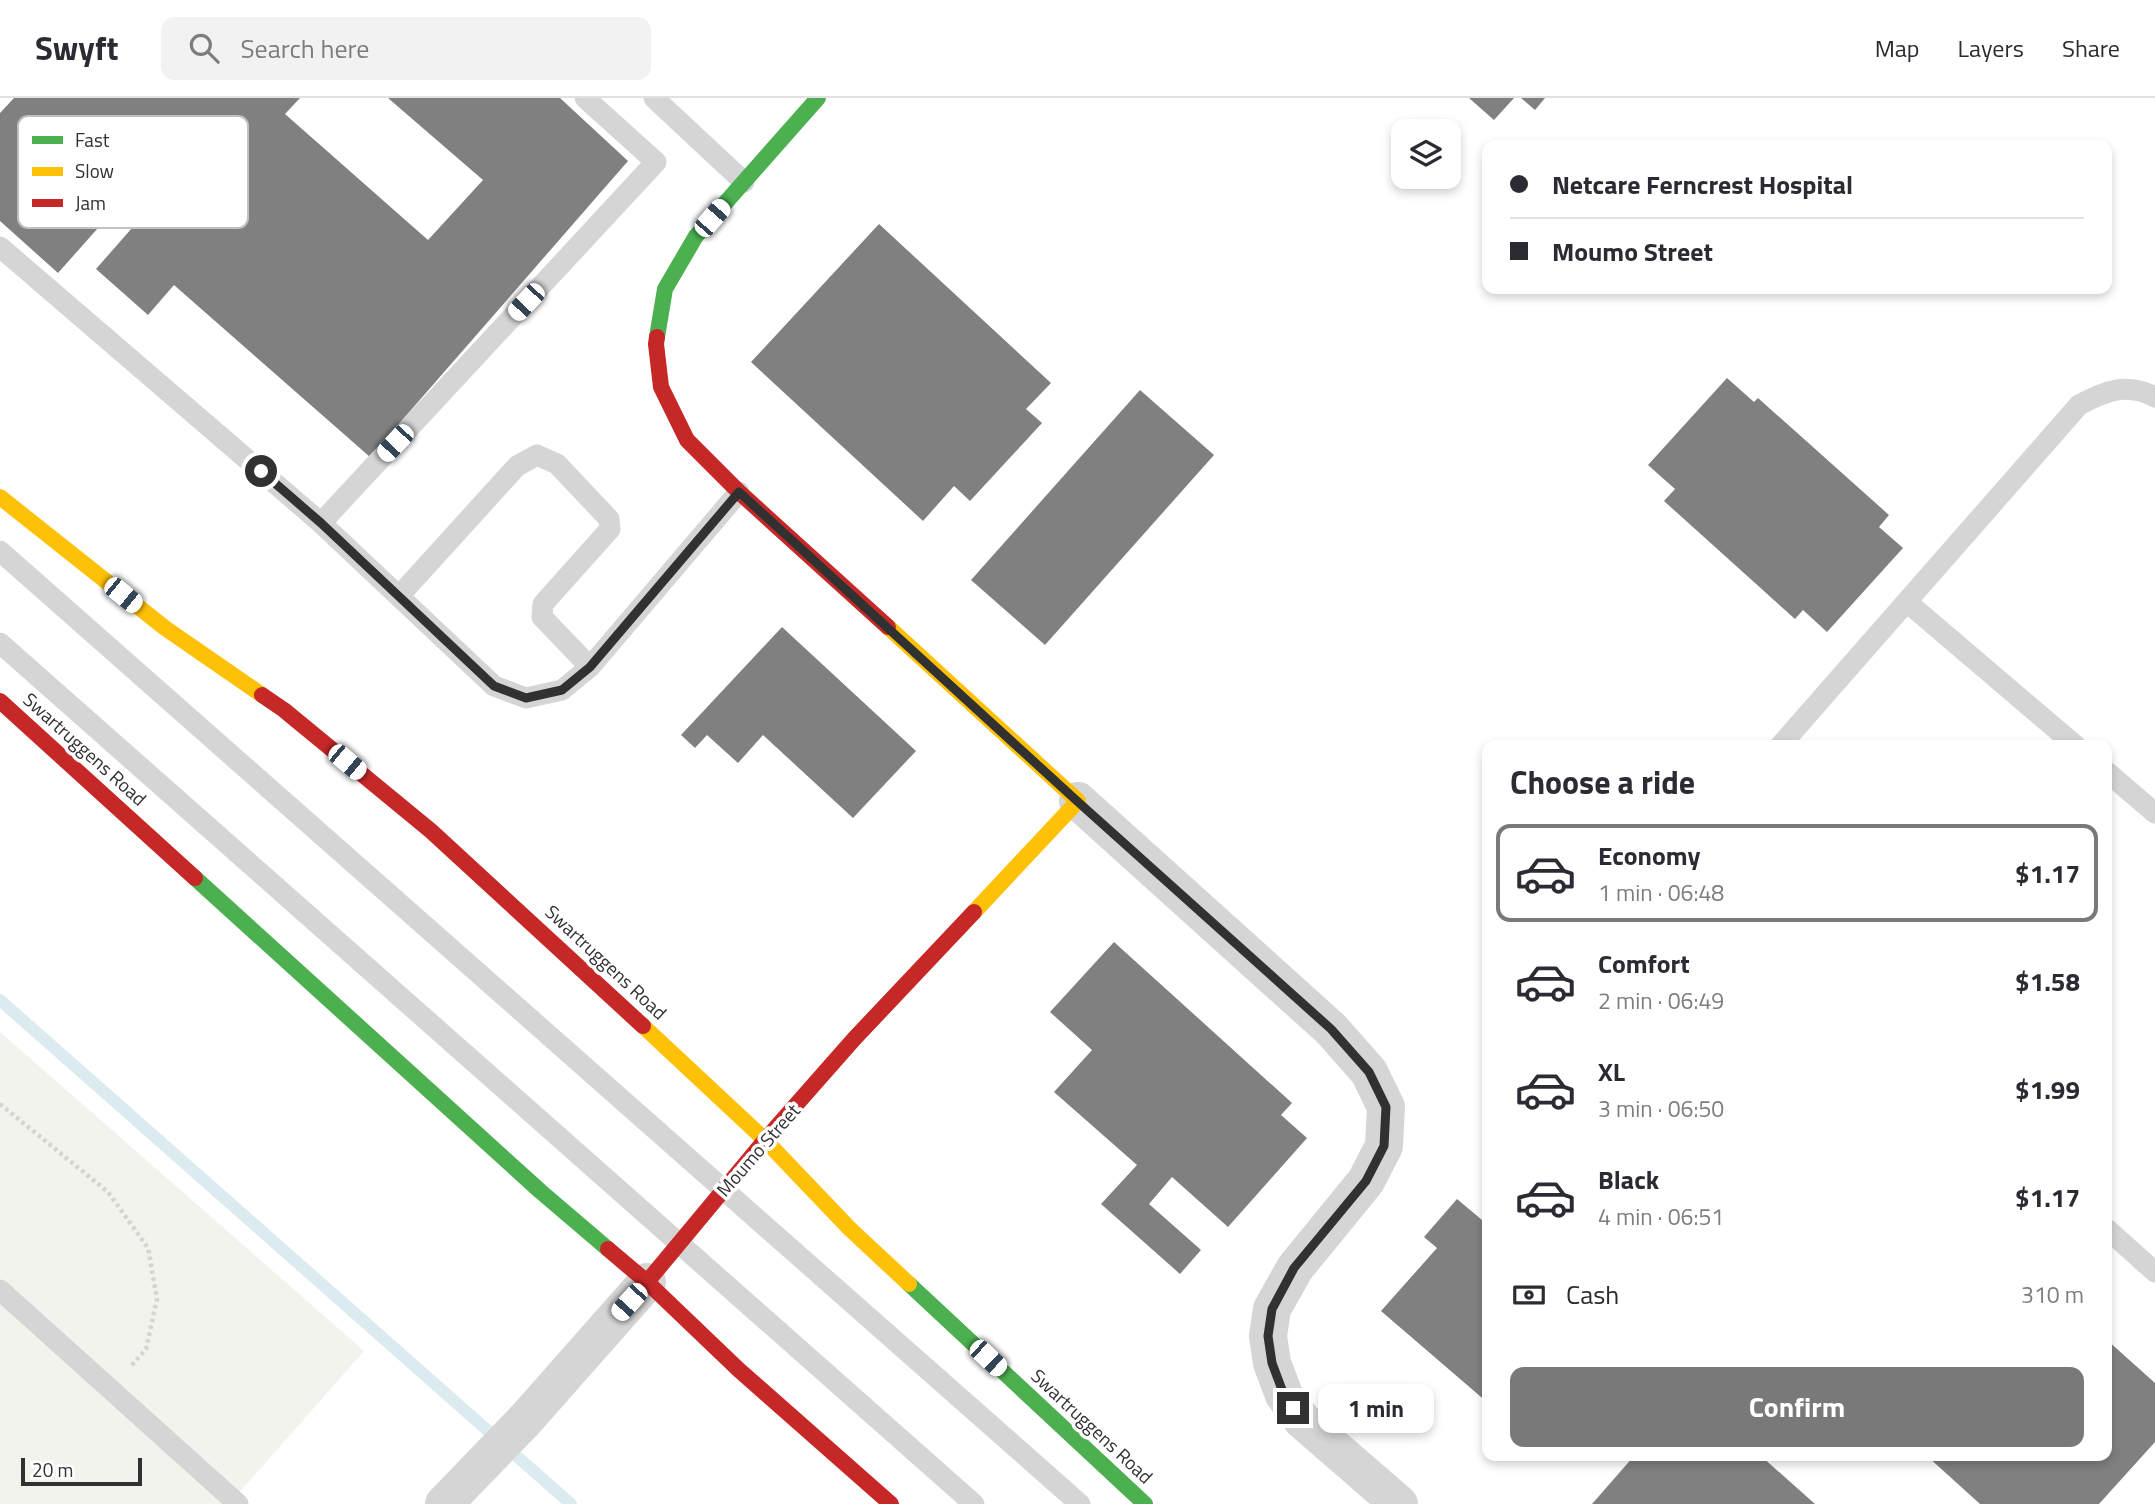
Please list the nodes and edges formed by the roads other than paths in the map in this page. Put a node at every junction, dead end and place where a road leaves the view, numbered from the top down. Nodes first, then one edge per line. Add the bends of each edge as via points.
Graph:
1 (584, 98) edge
2 (654, 98) edge
3 (818, 98) edge
4 (744, 182) junction
5 (0, 247) edge
6 (2155, 397) edge
7 (739, 492) junction
8 (0, 497) edge
9 (321, 523) junction
10 (0, 551) edge
11 (399, 596) junction
12 (1907, 602) junction
13 (0, 643) edge
14 (590, 667) junction
15 (0, 701) edge
16 (1785, 740) edge
17 (2069, 740) edge
18 (2112, 775) edge
19 (2150, 799) edge
20 (1077, 801) junction
21 (765, 1140) junction
22 (723, 1189) junction
23 (2112, 1233) edge
24 (679, 1243) junction
25 (2155, 1272) edge
26 (647, 1282) junction
27 (0, 1290) edge
28 (238, 1504) edge
29 (444, 1504) edge
30 (891, 1504) edge
31 (974, 1504) edge
32 (1080, 1504) edge
33 (1145, 1504) edge
34 (1399, 1504) edge

1 - 9 lane via 656,162
2 - 4 lane
3 - 4 main road
4 - 7 main road via 696,236 665,289 656,344 661,387 687,440
5 - 9 lane
6 - 12 lane via 2141,390 2118,389 2079,405
7 - 14 lane
7 - 20 main road
8 - 21 main road, Swartruggens Road via 165,628 284,710 431,831
9 - 11 lane
10 - 22 lane
11 - 14 lane via 494,686 526,698 562,690
11 - 14 lane via 517,466 537,455 557,464 609,519 610,529 543,604 542,617
12 - 16 lane
12 - 17 lane
13 - 24 lane
15 - 26 main road, Swartruggens Road via 529,1181
18 - 19 lane
20 - 21 main road, Moumo Street
20 - 34 street via 1331,1029 1369,1072 1386,1107 1384,1146 1366,1181 1294,1268 1272,1309 1268,1336 1284,1395 1303,1420
21 - 22 main road, Moumo Street
21 - 33 main road, Swartruggens Road via 850,1229
22 - 24 main road, Moumo Street
22 - 32 lane
23 - 25 lane
24 - 26 main road, Moumo Street
24 - 31 lane
26 - 29 street, Moumo Street
26 - 30 main road, Swartruggens Road
27 - 28 lane

